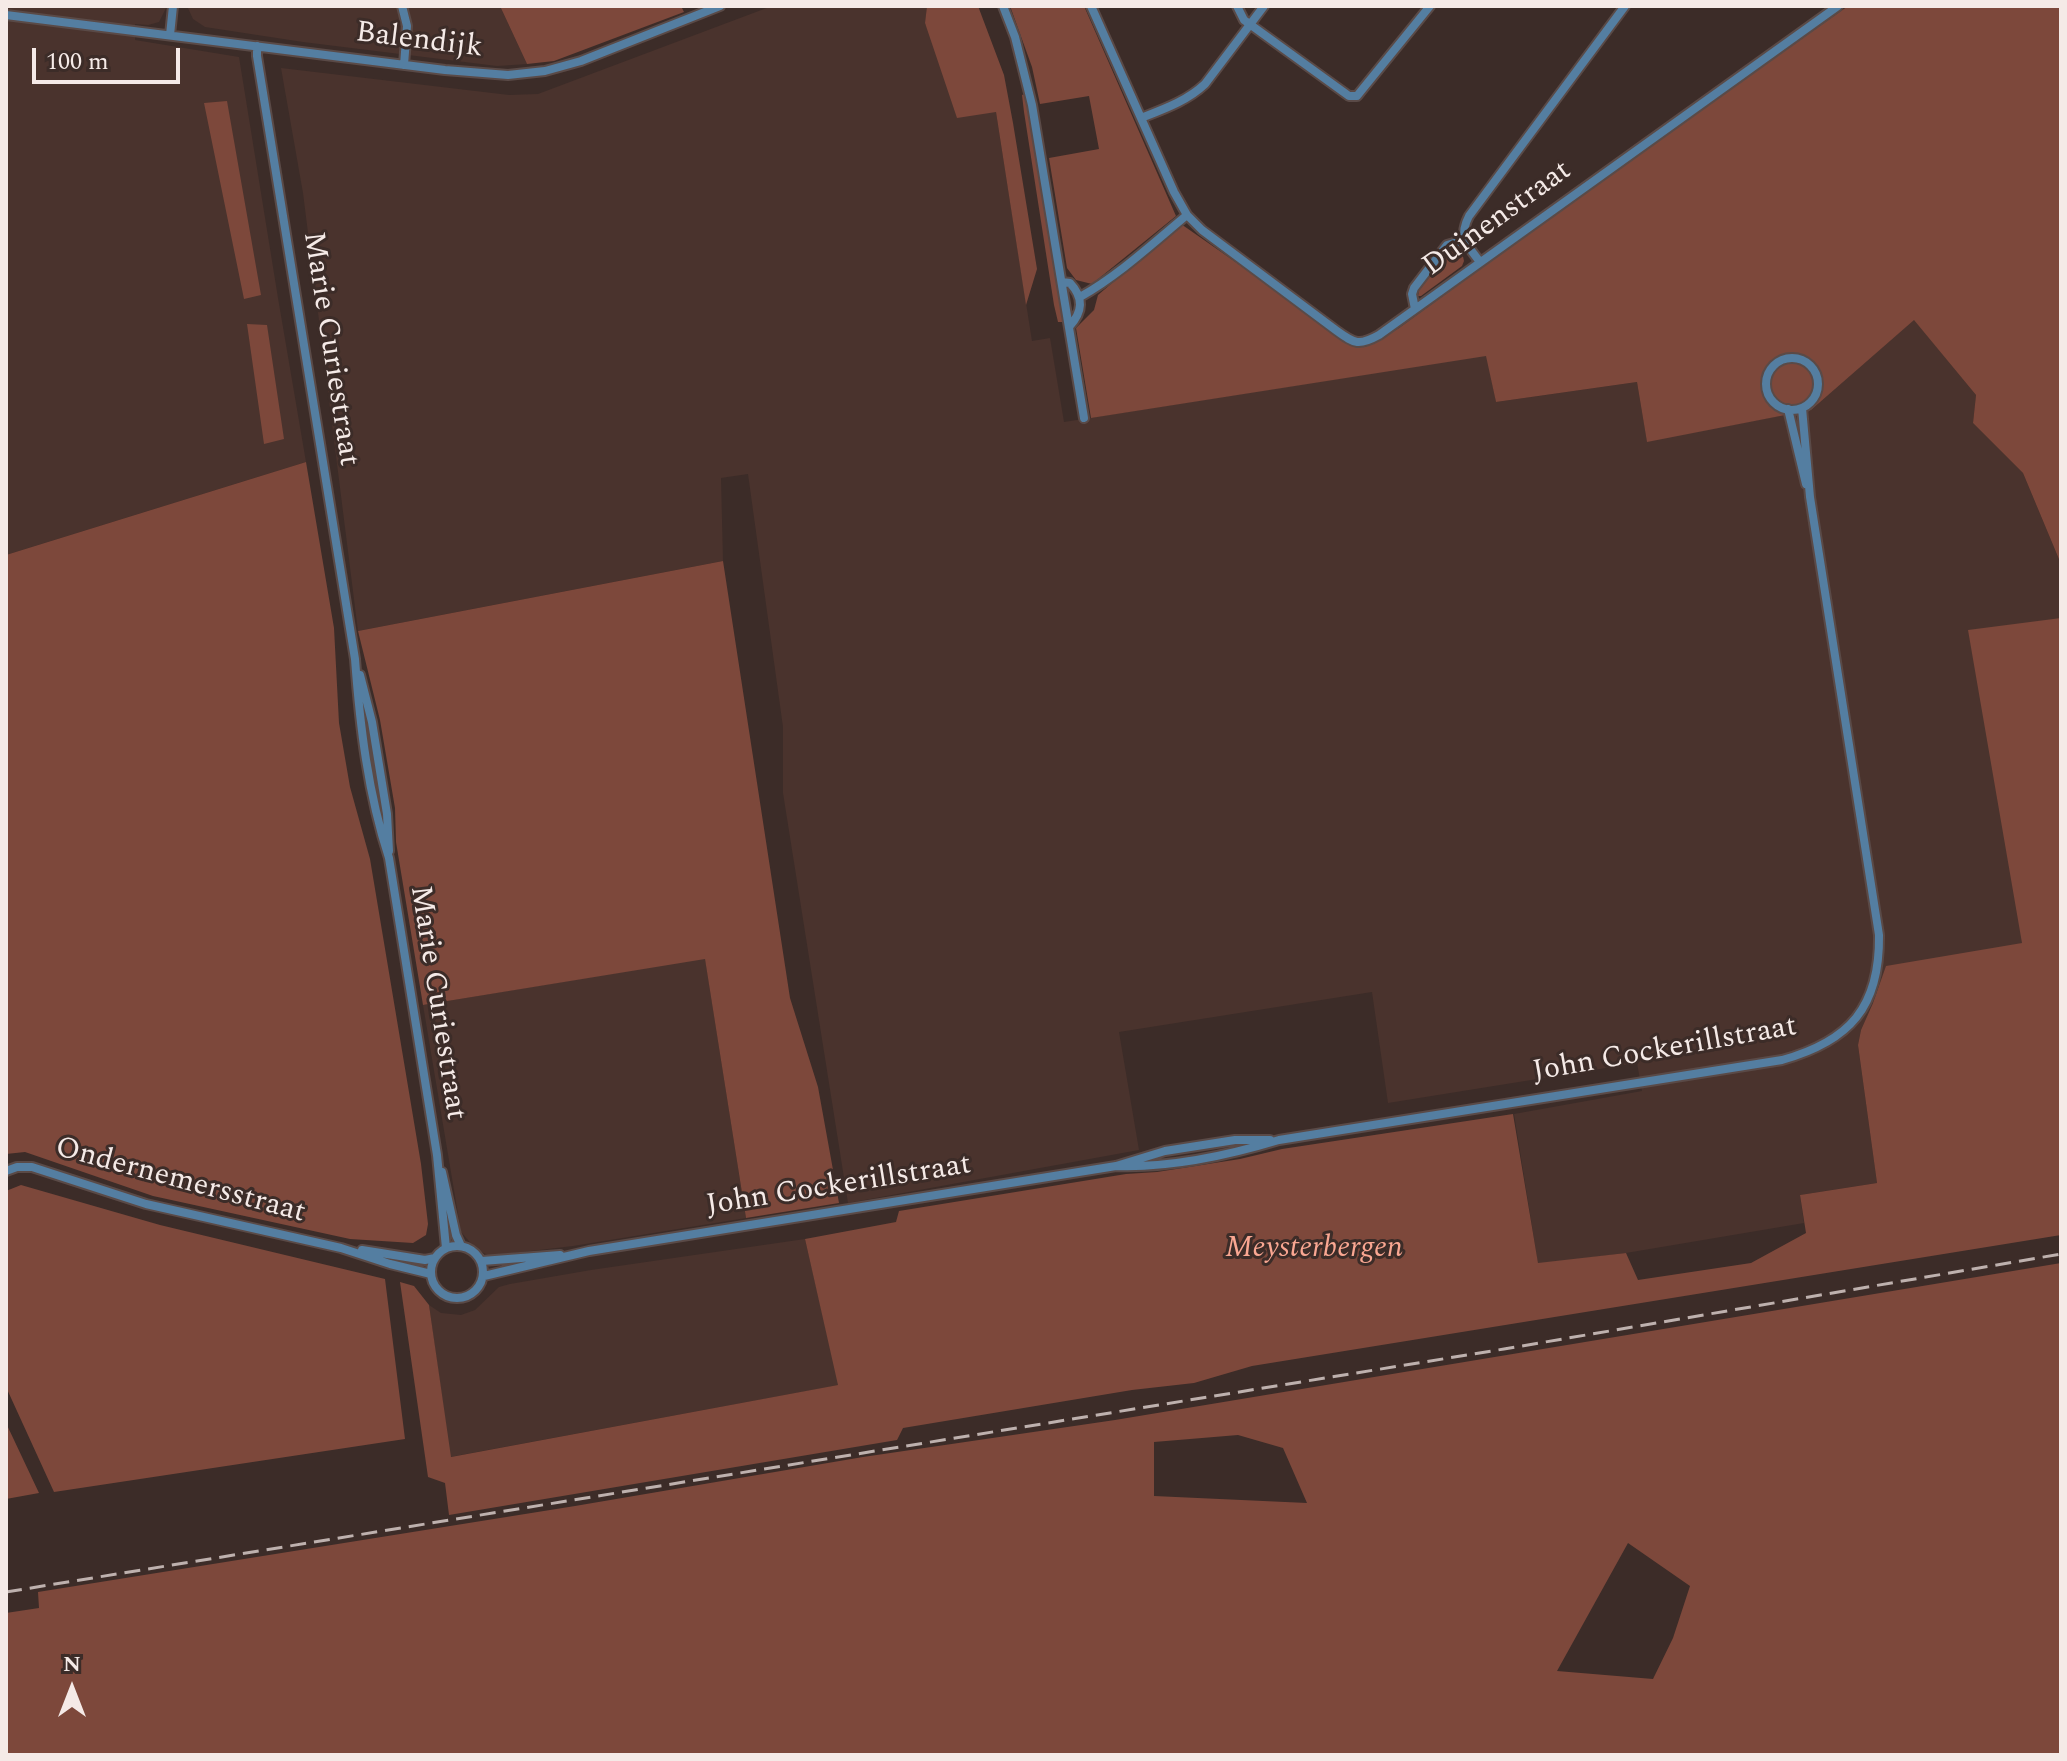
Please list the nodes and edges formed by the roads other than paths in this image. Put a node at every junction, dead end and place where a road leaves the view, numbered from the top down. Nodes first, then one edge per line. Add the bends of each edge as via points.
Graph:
1 (173, 6) edge
2 (402, 6) edge
3 (720, 6) edge
4 (1003, 6) edge
5 (1091, 6) edge
6 (1237, 6) edge
7 (1264, 6) edge
8 (1430, 6) edge
9 (1624, 6) edge
10 (1838, 6) edge
11 (6, 15) edge
12 (1250, 25) junction
13 (170, 35) junction
14 (257, 46) junction
15 (404, 65) junction
16 (1141, 118) junction
17 (1187, 215) junction
18 (1464, 240) junction
19 (1480, 262) junction
20 (1062, 282) junction
21 (1080, 297) junction
22 (1415, 309) junction
23 (1069, 327) junction
24 (1802, 408) junction
25 (1788, 409) junction
26 (1084, 418) dead end
27 (1810, 497) junction
28 (437, 1155) junction
29 (6, 1171) edge
30 (461, 1246) junction
31 (341, 1248) junction
32 (446, 1248) junction
33 (569, 1255) junction
34 (435, 1258) junction
35 (482, 1261) junction
36 (431, 1274) junction
37 (484, 1276) junction

1 - 13 street
2 - 15 street via 407,26
3 - 15 street, Balendijk via 581,61 529,74
4 - 20 street via 1032,105
5 - 16 street, Duinenstraat
6 - 12 street
7 - 12 street
8 - 12 street via 1357,96 1341,92
9 - 18 street via 1469,216
10 - 19 street, Duinenstraat
11 - 13 street, Balendijk
12 - 16 street via 1197,91
13 - 14 street, Balendijk
14 - 15 street, Balendijk
14 - 28 street, Marie Curiestraat via 361,724 376,816 389,858
16 - 17 street, Duinenstraat
17 - 21 street
17 - 22 street, Duinenstraat via 1354,342 1366,342
18 - 19 street
18 - 22 street via 1447,245 1414,288
19 - 22 street, Duinenstraat
20 - 21 street via 1070,283
20 - 23 street
21 - 23 street via 1081,308
23 - 26 street
24 - 25 street
24 - 25 street, John Cockerillstraat via 1816,395 1817,376 1807,362 1791,357 1775,364 1766,378 1768,395
24 - 27 street, John Cockerillstraat
25 - 27 street, John Cockerillstraat
27 - 33 street, John Cockerillstraat via 1879,935 1877,972 1864,1006 1854,1023 1823,1046 1782,1060 1279,1140 1235,1140 1165,1151 1116,1166
28 - 30 street
28 - 32 street
29 - 31 street, Ondernemersstraat via 32,1167 164,1209
30 - 32 street
30 - 35 street
31 - 34 street, Ondernemersstraat
31 - 36 street, Ondernemersstraat
32 - 34 street
33 - 35 street, John Cockerillstraat
33 - 37 street, John Cockerillstraat
34 - 36 street
35 - 37 street
36 - 37 street via 437,1290 461,1299 476,1291

